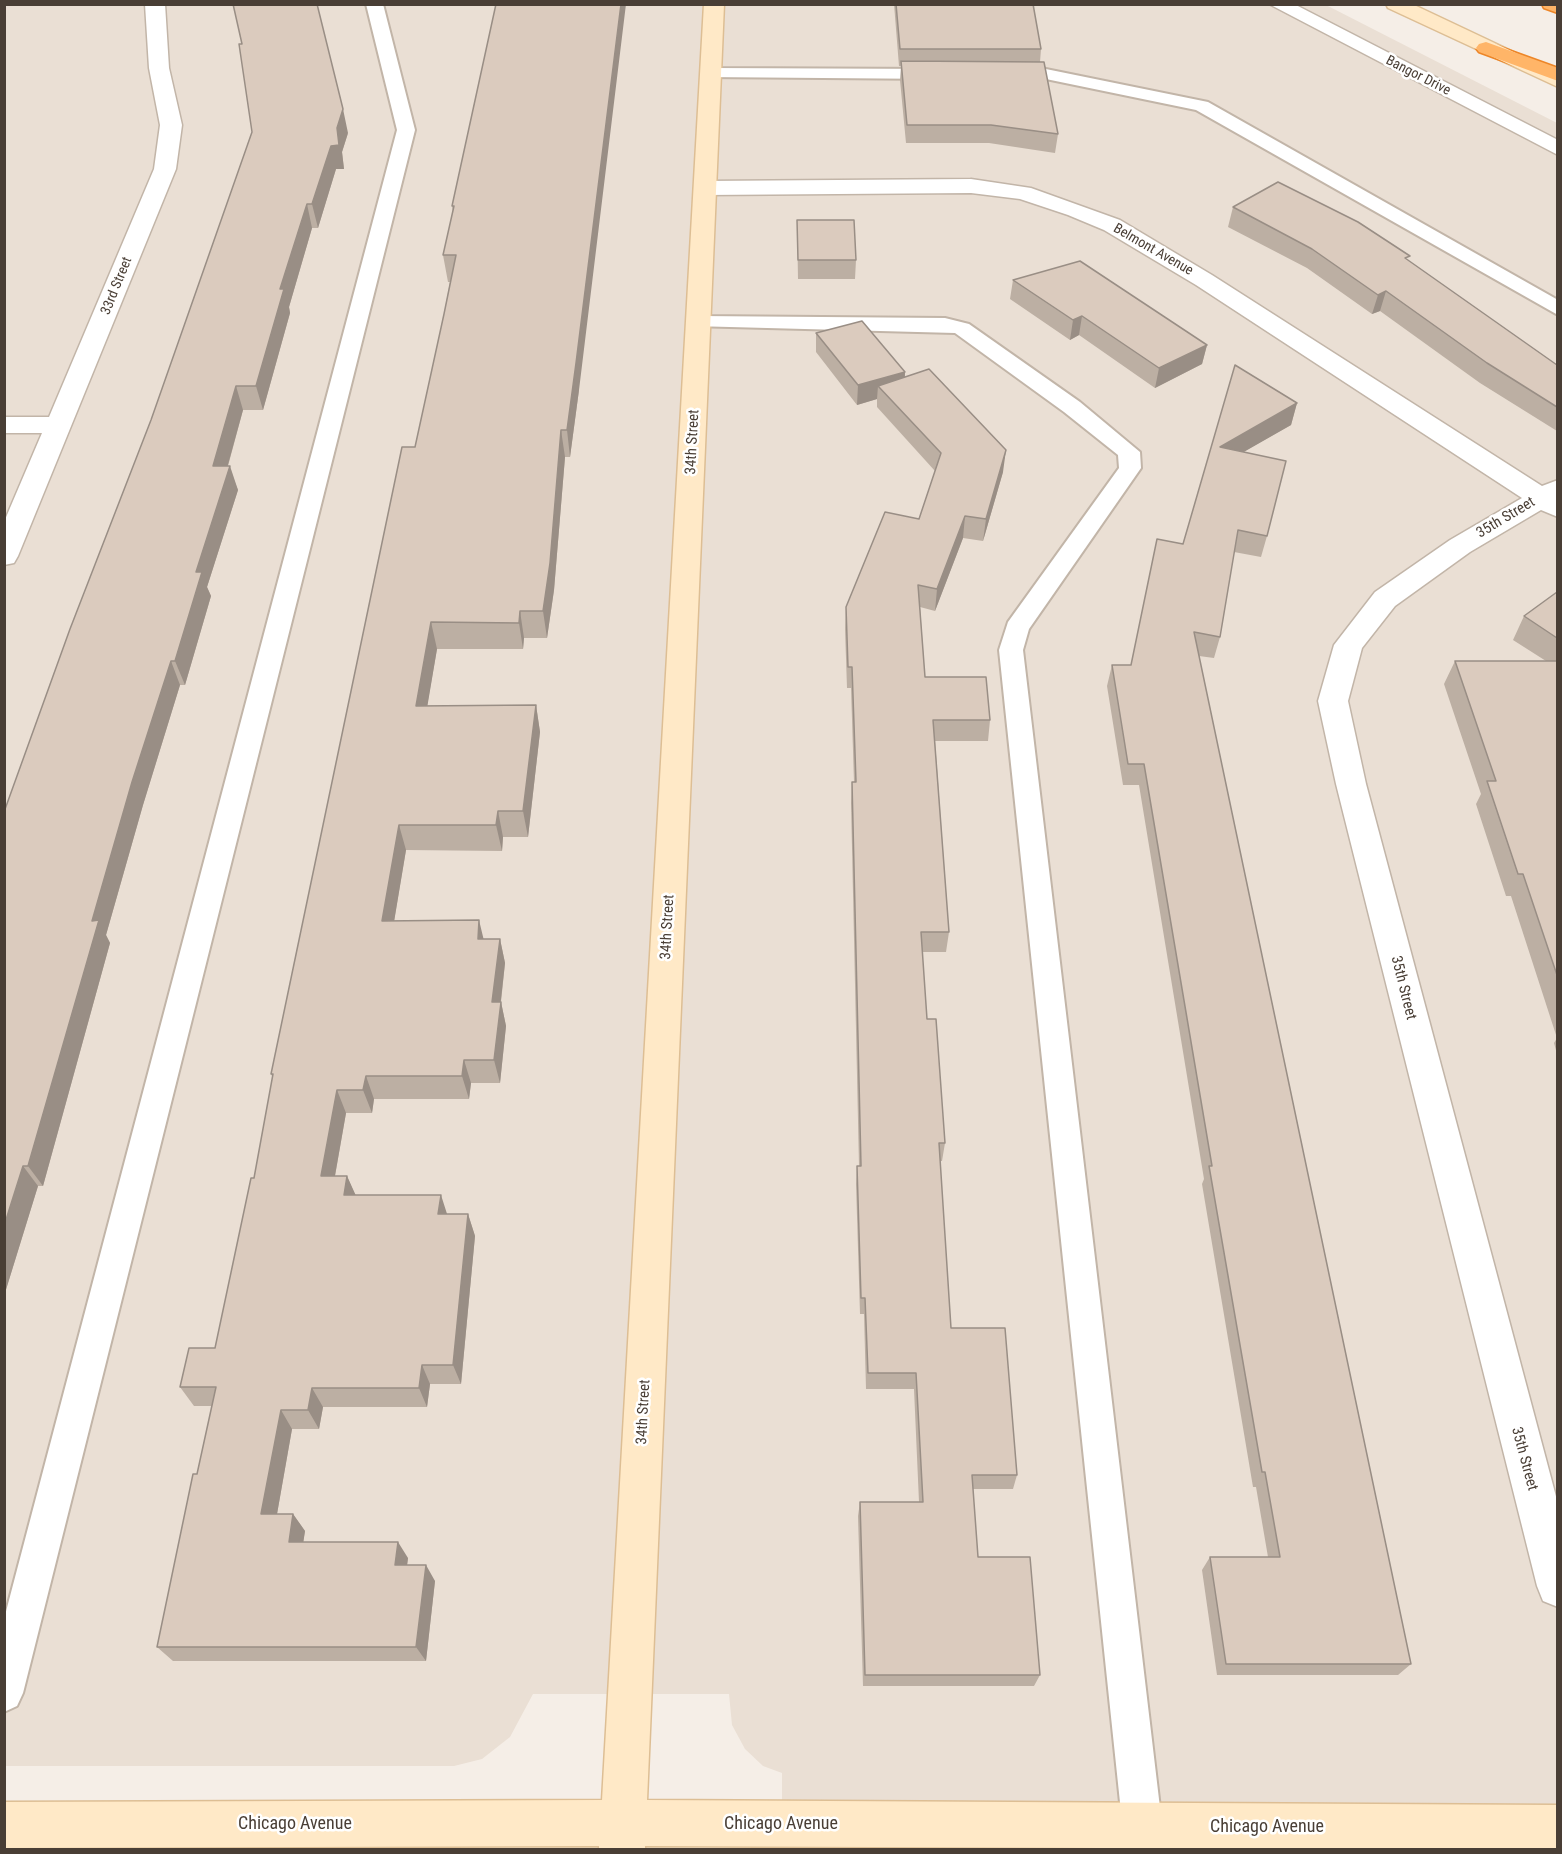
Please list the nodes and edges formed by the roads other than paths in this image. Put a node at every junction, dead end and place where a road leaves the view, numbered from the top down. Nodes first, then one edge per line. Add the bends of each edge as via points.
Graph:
1 (155, 4) edge
2 (374, 4) edge
3 (714, 4) edge
4 (1278, 4) edge
5 (1395, 4) edge
6 (1551, 4) edge
7 (1557, 7) edge
8 (1486, 48) junction
9 (711, 74) junction
10 (957, 74) edge
11 (993, 74) edge
12 (1557, 75) edge
13 (1557, 81) edge
14 (1557, 148) edge
15 (705, 188) junction
16 (1557, 309) edge
17 (699, 322) junction
18 (4, 425) edge
19 (59, 425) junction
20 (1552, 498) edge
21 (4, 556) edge
22 (1557, 1586) edge
23 (4, 1693) edge
24 (4, 1826) edge
25 (1557, 1828) edge
26 (623, 1836) edge
27 (226, 1837) edge
28 (1143, 1838) edge

1 - 19 street, 33rd Street via 159,68 171,125 165,169
2 - 23 lane via 406,130
3 - 9 main road, 34th Street
4 - 14 street, Bangor Drive
5 - 8 main road
6 - 7 highway
8 - 12 highway
8 - 13 main road
9 - 10 lane
9 - 15 main road, 34th Street
11 - 16 lane via 1041,74 1202,106
15 - 17 main road, 34th Street
15 - 20 street, Belmont Avenue via 971,186 1023,193 1076,210 1112,225 1204,280
17 - 26 main road, 34th Street
17 - 28 lane via 945,324 962,328 1129,452 1130,468 1017,628 1011,650
18 - 19 street
19 - 21 street, 33rd Street
20 - 22 street, 35th Street via 1460,546 1385,599 1348,645 1333,700 1351,784
24 - 27 main road, Chicago Avenue
25 - 28 main road, Chicago Avenue
26 - 27 main road, Chicago Avenue
26 - 28 main road, Chicago Avenue

